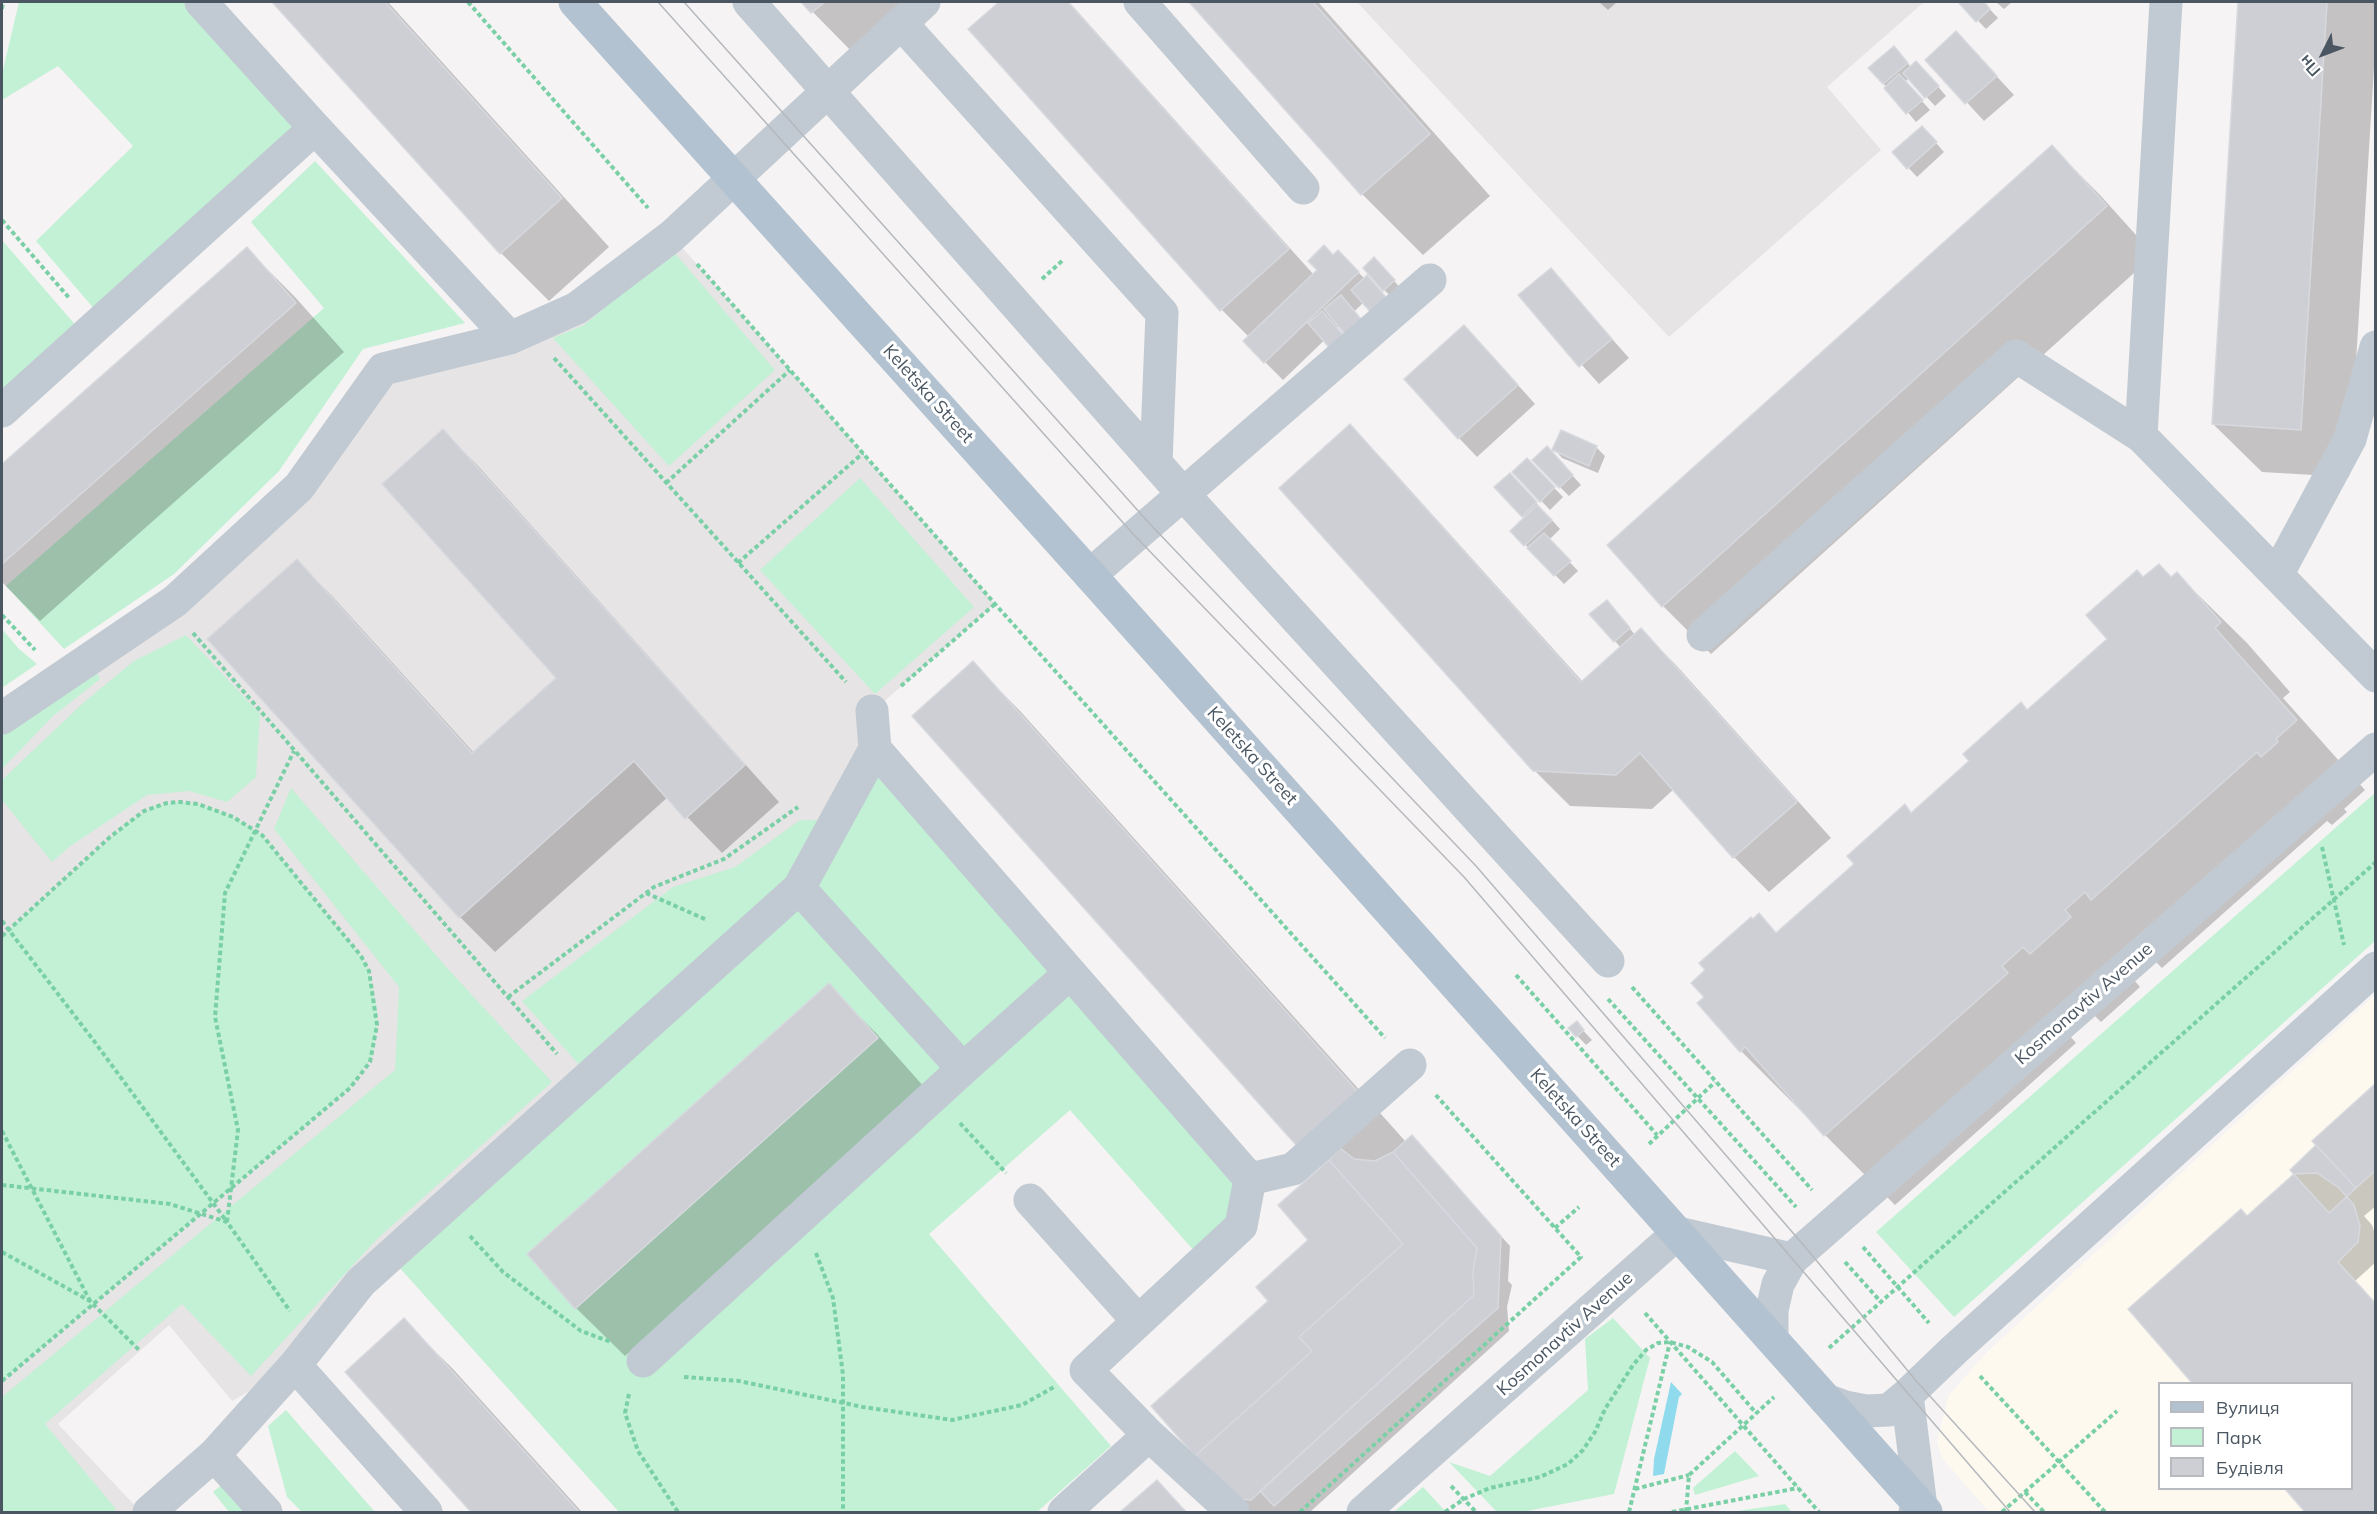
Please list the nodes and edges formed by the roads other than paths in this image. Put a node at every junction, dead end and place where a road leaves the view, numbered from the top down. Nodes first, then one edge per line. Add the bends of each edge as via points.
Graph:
1 (201, 2) edge
2 (575, 2) edge
3 (749, 2) edge
4 (1140, 2) edge
5 (2166, 2) edge
6 (913, 12) edge
7 (829, 91) junction
8 (315, 128) junction
9 (735, 178) junction
10 (1303, 188) dead end
11 (1430, 280) dead end
12 (520, 334) junction
13 (2376, 347) edge
14 (2, 411) edge
15 (2141, 436) junction
16 (1156, 463) junction
17 (1184, 495) junction
18 (1090, 575) junction
19 (2277, 575) junction
20 (1703, 635) dead end
21 (2376, 676) edge
22 (872, 711) road end
23 (2, 718) edge
24 (875, 749) junction
25 (2376, 749) edge
26 (799, 888) junction
27 (1608, 961) road end
28 (1070, 974) junction
29 (2365, 978) edge
30 (1410, 1065) road end
31 (963, 1069) junction
32 (1250, 1179) junction
33 (1030, 1200) road end
34 (1678, 1233) junction
35 (1792, 1259) junction
36 (1138, 1322) junction
37 (1772, 1340) junction
38 (304, 1354) junction
39 (643, 1360) dead end
40 (1907, 1395) junction
41 (1826, 1400) junction
42 (1149, 1435) junction
43 (214, 1455) junction
44 (1921, 1511) edge
45 (149, 1512) edge
46 (266, 1512) edge
47 (426, 1512) edge
48 (1064, 1512) edge
49 (1233, 1512) edge
50 (1363, 1512) edge

1 - 8 street
2 - 9 main road, Keletska Street
3 - 7 street
4 - 10 street
5 - 15 street
6 - 7 street
6 - 16 street via 1162,313
7 - 9 street
7 - 16 street
8 - 12 street
8 - 14 street
9 - 12 street via 672,236 577,308
9 - 18 main road, Keletska Street
11 - 17 street
12 - 23 street via 383,369 299,488 175,602
13 - 19 street via 2350,439
15 - 19 street
15 - 20 street via 2016,356
16 - 17 street
17 - 18 street
17 - 27 street
18 - 34 main road, Keletska Street
19 - 21 street
22 - 24 street
24 - 26 street
24 - 28 street
25 - 35 street, Kosmonavtiv Avenue
26 - 31 street
26 - 38 street via 361,1282
28 - 31 street
28 - 32 street
29 - 40 street
30 - 32 street via 1293,1169
31 - 39 street
32 - 36 street via 1241,1226
33 - 36 street
34 - 35 street
34 - 37 main road, Keletska Street
34 - 50 street, Kosmonavtiv Avenue
35 - 37 street, Kosmonavtiv Avenue via 1778,1284
36 - 42 street via 1086,1370
37 - 41 main road, Keletska Street
38 - 43 street
38 - 47 street
40 - 41 street via 1889,1410 1866,1411
40 - 44 street
41 - 44 main road, Keletska Street
42 - 48 street
42 - 49 street
43 - 45 street
43 - 46 street

